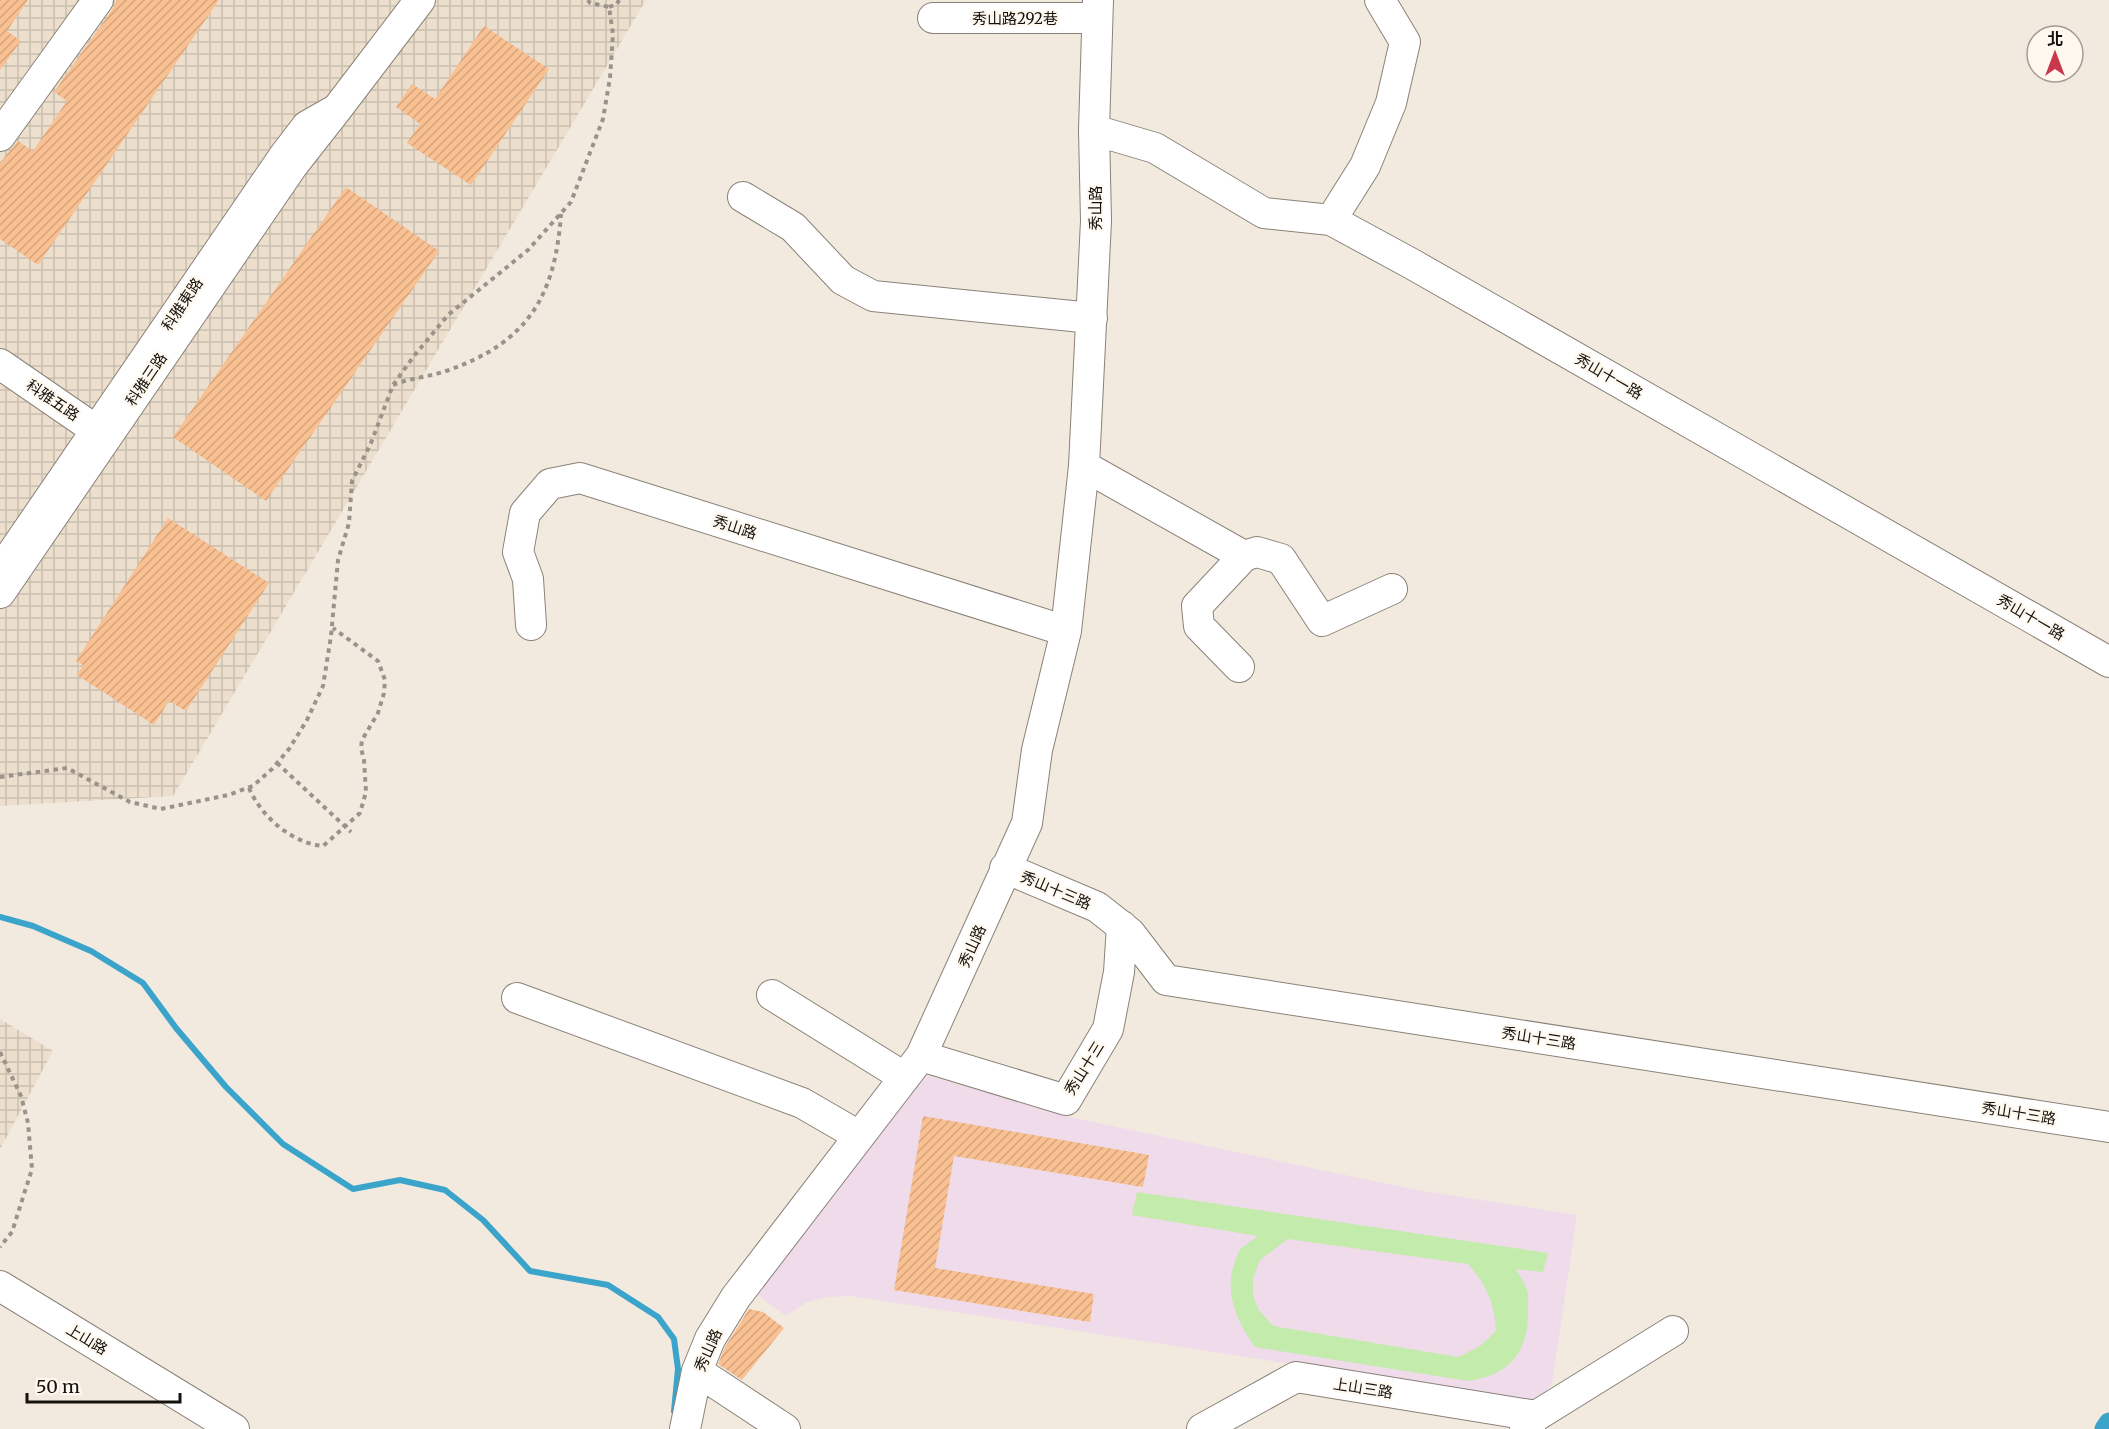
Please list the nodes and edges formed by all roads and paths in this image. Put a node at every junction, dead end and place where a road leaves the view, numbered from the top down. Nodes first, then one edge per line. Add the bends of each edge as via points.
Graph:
1 (98, 0) edge
2 (420, 0) edge
3 (588, 0) edge
4 (619, 0) edge
5 (1380, 0) edge
6 (609, 7) junction
7 (1098, 9) edge
8 (933, 18) dead end
9 (337, 110) junction
10 (1094, 130) junction
11 (0, 136) edge
12 (743, 197) dead end
13 (561, 213) junction
14 (1331, 220) junction
15 (1092, 318) junction
16 (0, 364) edge
17 (393, 386) junction
18 (101, 433) junction
19 (1084, 466) junction
20 (1244, 556) junction
21 (0, 571) edge
22 (1392, 589) dead end
23 (0, 593) edge
24 (531, 625) dead end
25 (332, 628) junction
26 (1066, 631) junction
27 (2109, 662) edge
28 (1239, 667) dead end
29 (277, 763) junction
30 (0, 777) edge
31 (249, 788) junction
32 (345, 826) junction
33 (351, 832) dead end
34 (1005, 868) junction
35 (1122, 926) junction
36 (772, 995) dead end
37 (518, 998) dead end
38 (0, 1052) edge
39 (913, 1067) junction
40 (2109, 1127) edge
41 (858, 1136) junction
42 (0, 1247) edge
43 (0, 1286) edge
44 (1673, 1331) dead end
45 (697, 1371) junction
46 (1530, 1423) edge
47 (234, 1429) edge
48 (686, 1429) edge
49 (785, 1429) edge
50 (1202, 1429) edge

1 - 11 street
2 - 9 street
3 - 6 path
4 - 6 path
5 - 14 street via 1405,42 1391,103 1365,166
6 - 13 path via 613,34 603,119 571,202
7 - 8 street, 秀山路292巷
7 - 10 street, 秀山路
9 - 18 street, 科雅三路 via 292,165
9 - 18 street, 科雅東路 via 308,126 284,156
10 - 14 street, 秀山十一路 via 1155,148 1264,213
10 - 15 street, 秀山路
12 - 15 street via 793,227 843,280 873,296
13 - 17 path via 528,250 448,315
13 - 17 path via 557,256 549,282 542,300 520,329 500,345 448,371
14 - 27 street, 秀山十一路
15 - 19 street, 秀山路
16 - 18 street, 科雅五路
17 - 25 path via 352,481 349,523 338,560
18 - 21 street, 科雅東路
18 - 23 street, 科雅三路
19 - 20 street
19 - 26 street, 秀山路
20 - 22 street via 1257,552 1281,559 1322,621
20 - 28 street via 1197,606 1199,626
24 - 26 street, 秀山路 via 528,579 518,552 525,513 550,484 580,478
25 - 29 path via 323,686 308,720
25 - 32 path via 378,661 385,680 378,713 362,740 364,800 360,813
26 - 34 street, 秀山路 via 1036,750 1028,823
29 - 31 path
29 - 32 path
30 - 31 path via 67,768 130,802 161,808
31 - 32 path via 253,798 292,836 323,846
32 - 33 path
34 - 35 street, 秀山十三路 via 1097,907
34 - 39 street, 秀山路
35 - 39 street, 秀山十三 via 1119,972 1108,1029 1066,1100
35 - 40 street, 秀山十三路 via 1166,980
36 - 39 street
37 - 41 street via 802,1103
38 - 42 path via 21,1096 32,1169 12,1232
39 - 41 street, 秀山路
41 - 45 street, 秀山路 via 735,1300 710,1339
43 - 47 street, 上山路
44 - 46 street, 上山三路
45 - 48 street, 秀山路
45 - 49 street
46 - 50 street, 上山三路 via 1296,1377

